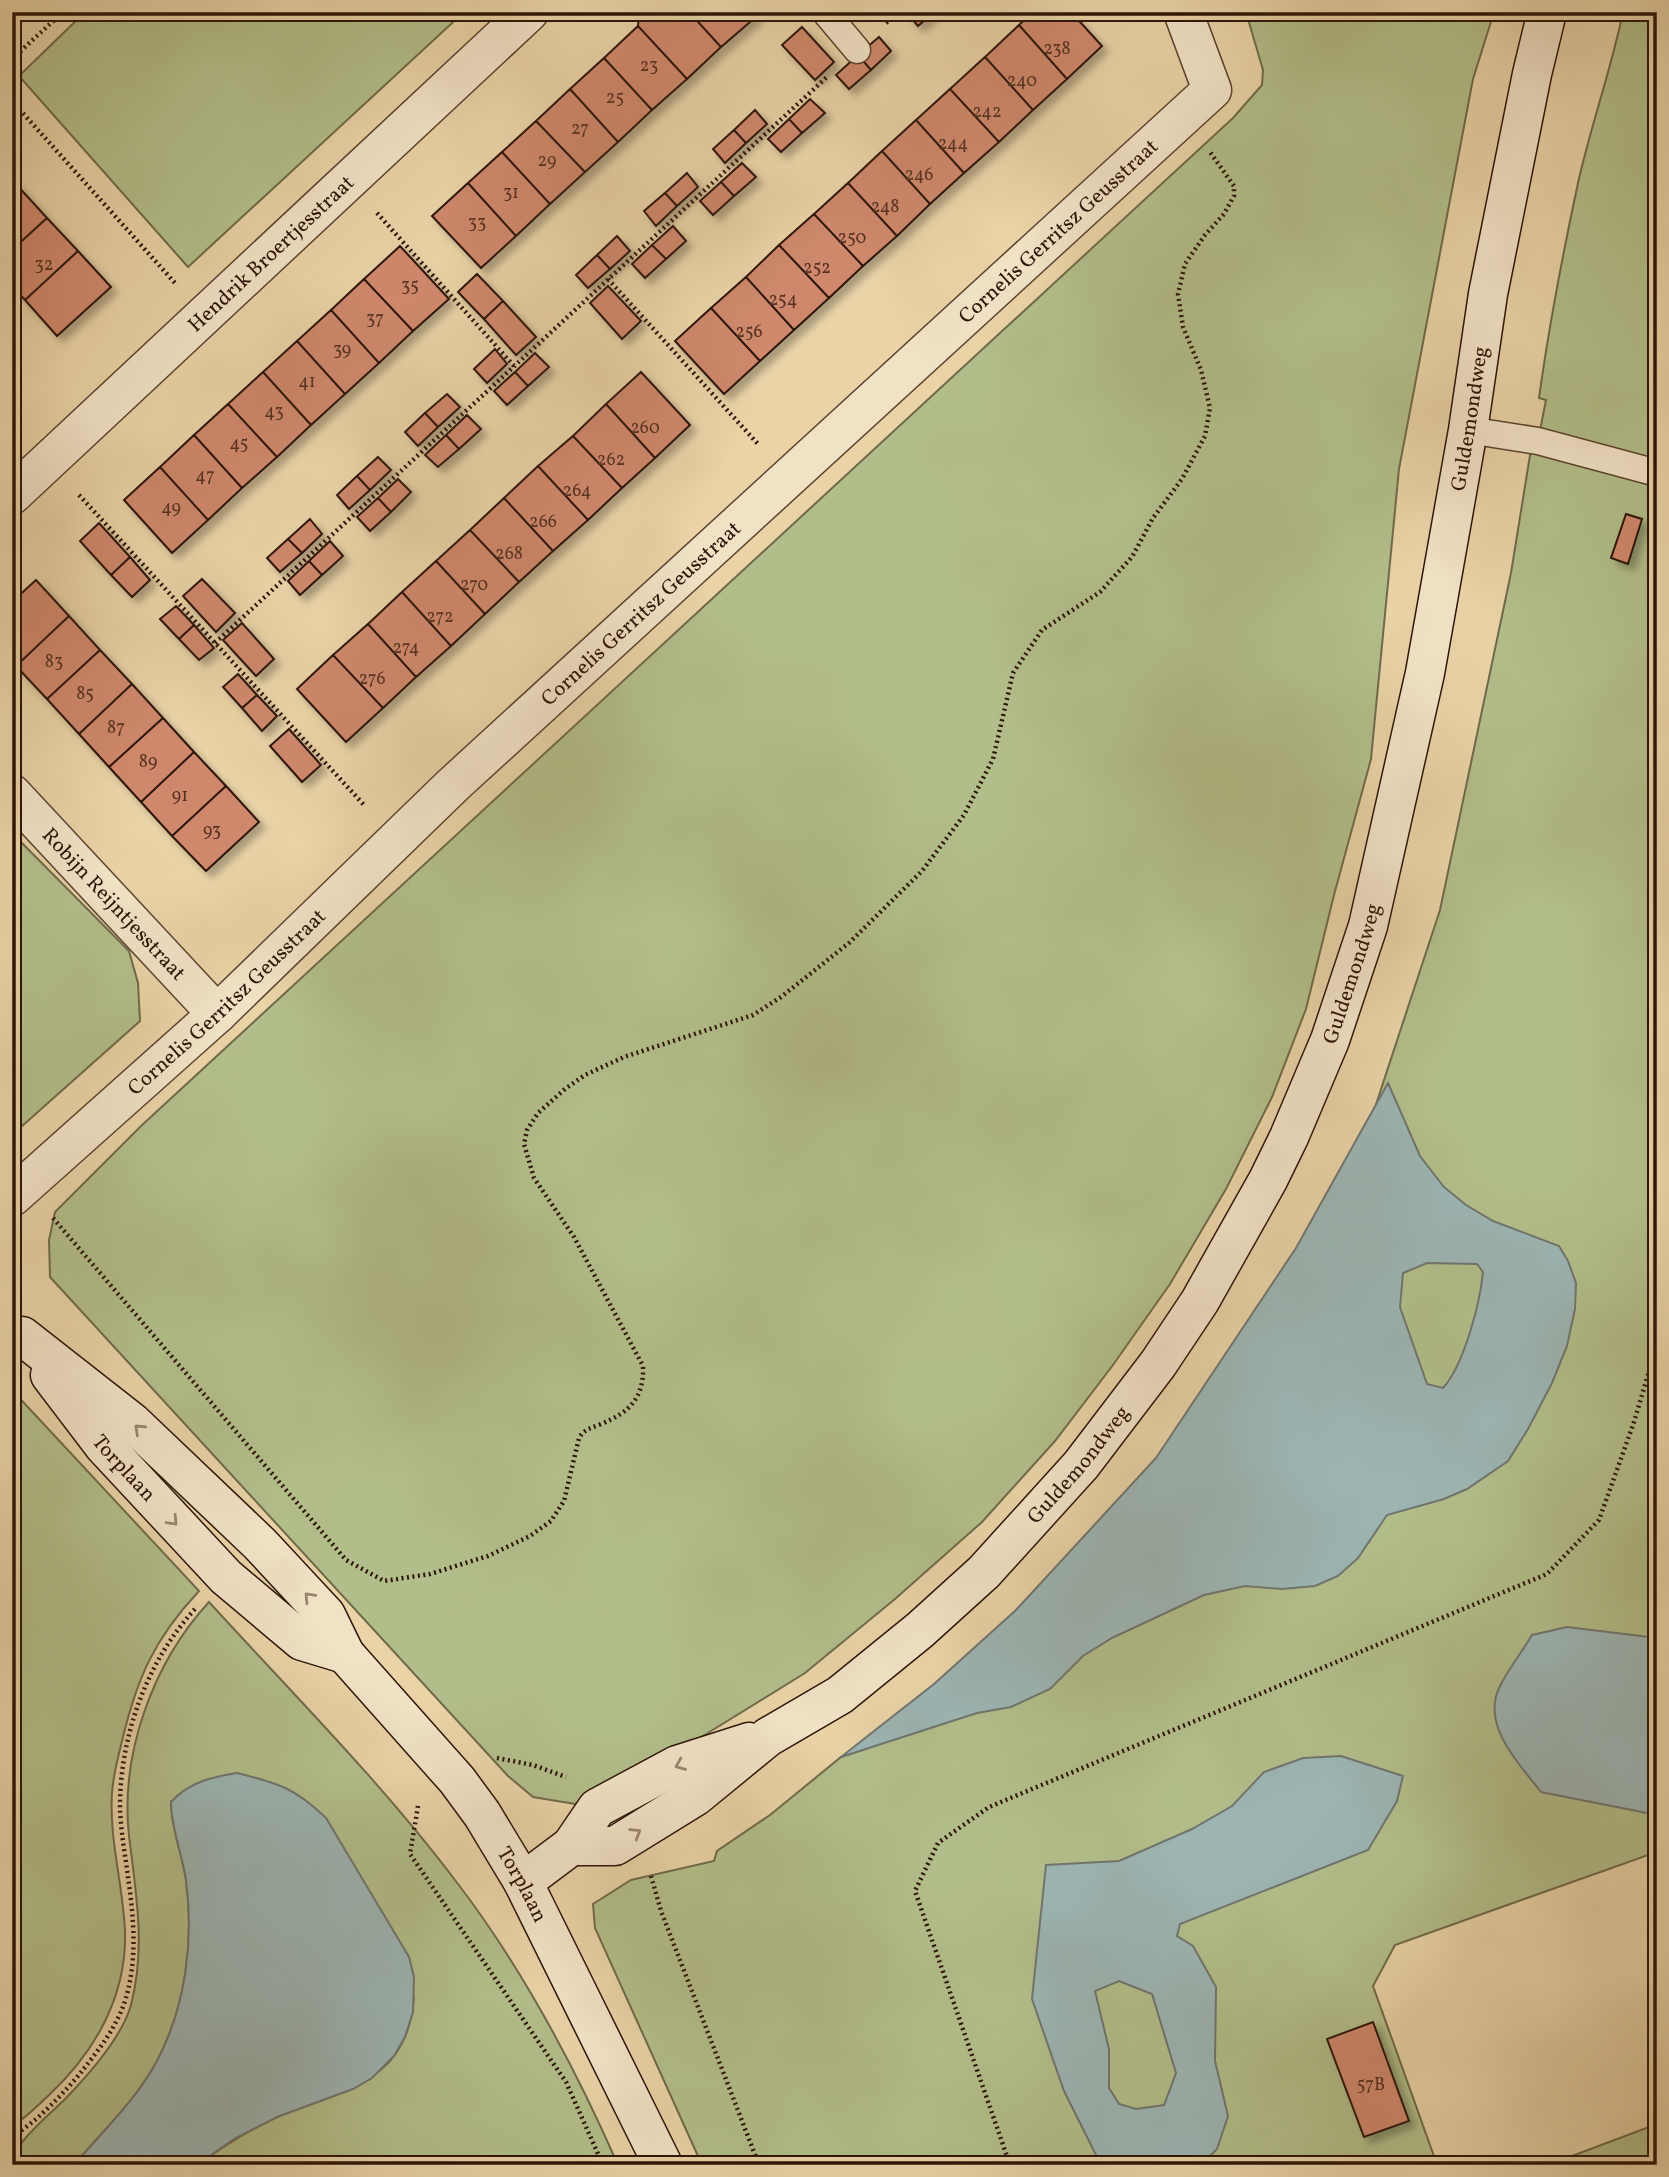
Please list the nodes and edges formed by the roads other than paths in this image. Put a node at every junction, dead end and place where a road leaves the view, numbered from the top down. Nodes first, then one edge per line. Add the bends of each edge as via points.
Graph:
1 (529, 12) edge
2 (825, 12) edge
3 (1183, 12) edge
4 (1547, 12) edge
5 (857, 50) road end
6 (1468, 430) junction
7 (1657, 474) edge
8 (12, 495) edge
9 (12, 794) edge
10 (216, 1014) junction
11 (19, 1191) edge
12 (17, 1331) edge
13 (345, 1654) junction
14 (768, 1737) junction
15 (571, 1846) junction
16 (523, 1882) junction
17 (658, 2158) edge

1 - 8 street, Hendrik Broertjesstraat
2 - 5 lane
3 - 10 street, Cornelis Gerritsz Geusstraat via 1212,90 453,785
4 - 6 street, Guldemondweg via 1488,294
6 - 7 lane via 1538,441
6 - 14 street, Guldemondweg via 1425,673 1368,926 1329,1040 1268,1180 1200,1301 1081,1465 984,1572 920,1630 840,1695
9 - 10 street, Robijn Reijntjesstraat
10 - 11 street, Cornelis Gerritsz Geusstraat
13 -> 12 street, Torplaan via 326,1615 260,1544 133,1423
12 -> 13 street, Torplaan via 104,1446 226,1577 302,1641
13 - 16 street, Torplaan via 457,1780
14 -> 15 street, Guldemondweg via 677,1765 597,1808
15 -> 14 street, Guldemondweg via 615,1846 696,1796
15 - 16 street, Guldemondweg
16 - 17 street, Torplaan

